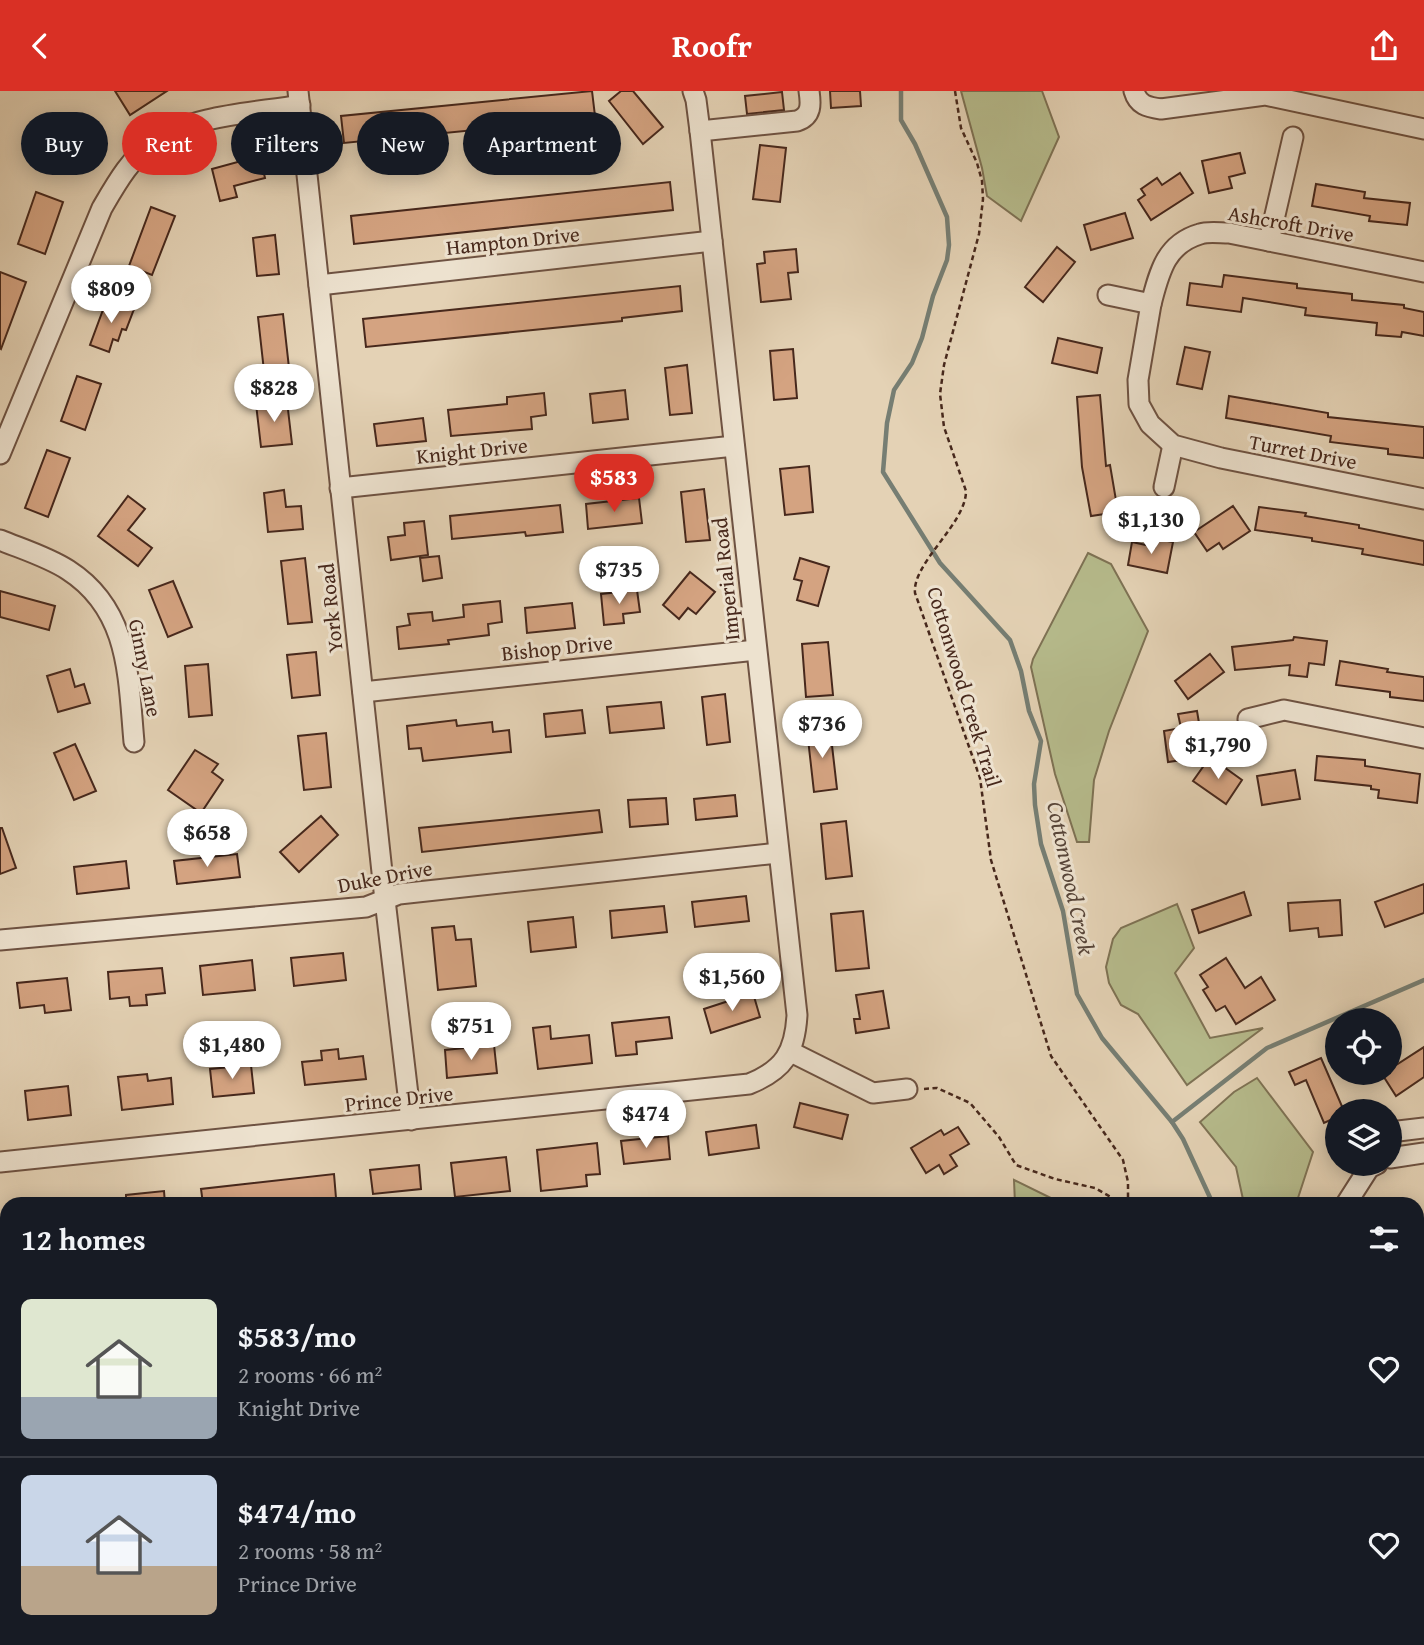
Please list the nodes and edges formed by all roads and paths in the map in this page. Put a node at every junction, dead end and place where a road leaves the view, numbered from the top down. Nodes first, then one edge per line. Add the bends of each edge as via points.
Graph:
1 (809, 91) edge
2 (955, 91) edge
3 (1134, 91) edge
4 (694, 95) edge
5 (1300, 96) edge
6 (299, 98) edge
7 (1424, 129) edge
8 (700, 131) junction
9 (1293, 137) dead end
10 (712, 241) junction
11 (1269, 241) junction
12 (1424, 272) edge
13 (319, 285) junction
14 (1108, 295) dead end
15 (1151, 305) junction
16 (1173, 445) junction
17 (734, 446) junction
18 (0, 454) edge
19 (1164, 487) dead end
20 (340, 488) junction
21 (1424, 499) edge
22 (0, 540) edge
23 (756, 650) junction
24 (363, 692) junction
25 (1248, 719) dead end
26 (1424, 738) edge
27 (134, 742) dead end
28 (778, 853) junction
29 (385, 900) junction
30 (0, 940) edge
31 (791, 1052) junction
32 (907, 1089) joint
33 (411, 1121) junction
34 (1424, 1128) edge
35 (1402, 1131) edge
36 (1424, 1153) edge
37 (1402, 1156) edge
38 (0, 1162) edge
39 (1364, 1176) edge
40 (1112, 1197) edge
41 (1125, 1197) edge
42 (1350, 1197) edge

1 - 8 street via 811,104 803,119
2 - 41 path, Cottonwood Creek Trail via 961,128 982,181 983,199 979,234 941,384 944,427 966,491 959,513 914,586 916,601 980,778 991,860 1051,1056 1120,1154 1127,1175
3 - 5 street via 1146,107 1161,109 1265,95
4 - 8 street, Imperial Road
5 - 7 street
6 - 13 street, York Road
6 - 18 street via 199,122 154,141 120,178 102,208
8 - 10 street, Imperial Road
9 - 11 street
10 - 13 street, Hampton Drive
10 - 17 street, Imperial Road
11 - 12 street, Ashcroft Drive
11 - 15 street, Ashcroft Drive via 1229,233 1200,234 1177,246 1163,262
13 - 20 street, York Road
14 - 15 street
15 - 16 street, Turret Drive via 1139,404 1150,424
16 - 19 street
16 - 21 street, Turret Drive
17 - 20 street, Knight Drive
17 - 23 street, Imperial Road
20 - 24 street, York Road
22 - 27 street, Ginny Lane via 67,569 98,594 111,612 120,633
23 - 24 street, Bishop Drive
23 - 28 street, Imperial Road
24 - 29 street, York Road
25 - 26 street via 1284,710
28 - 29 street, Duke Drive via 399,894
28 - 31 street, Imperial Road via 797,1016
29 - 30 street, Duke Drive via 366,907
29 - 33 street, York Road
31 - 32 street via 873,1093
31 - 33 street, Prince Drive via 778,1068 750,1084
32 - 40 path via 937,1088 970,1103 1016,1165
33 - 38 street, Prince Drive
34 - 35 street
36 - 37 street
39 - 42 street

